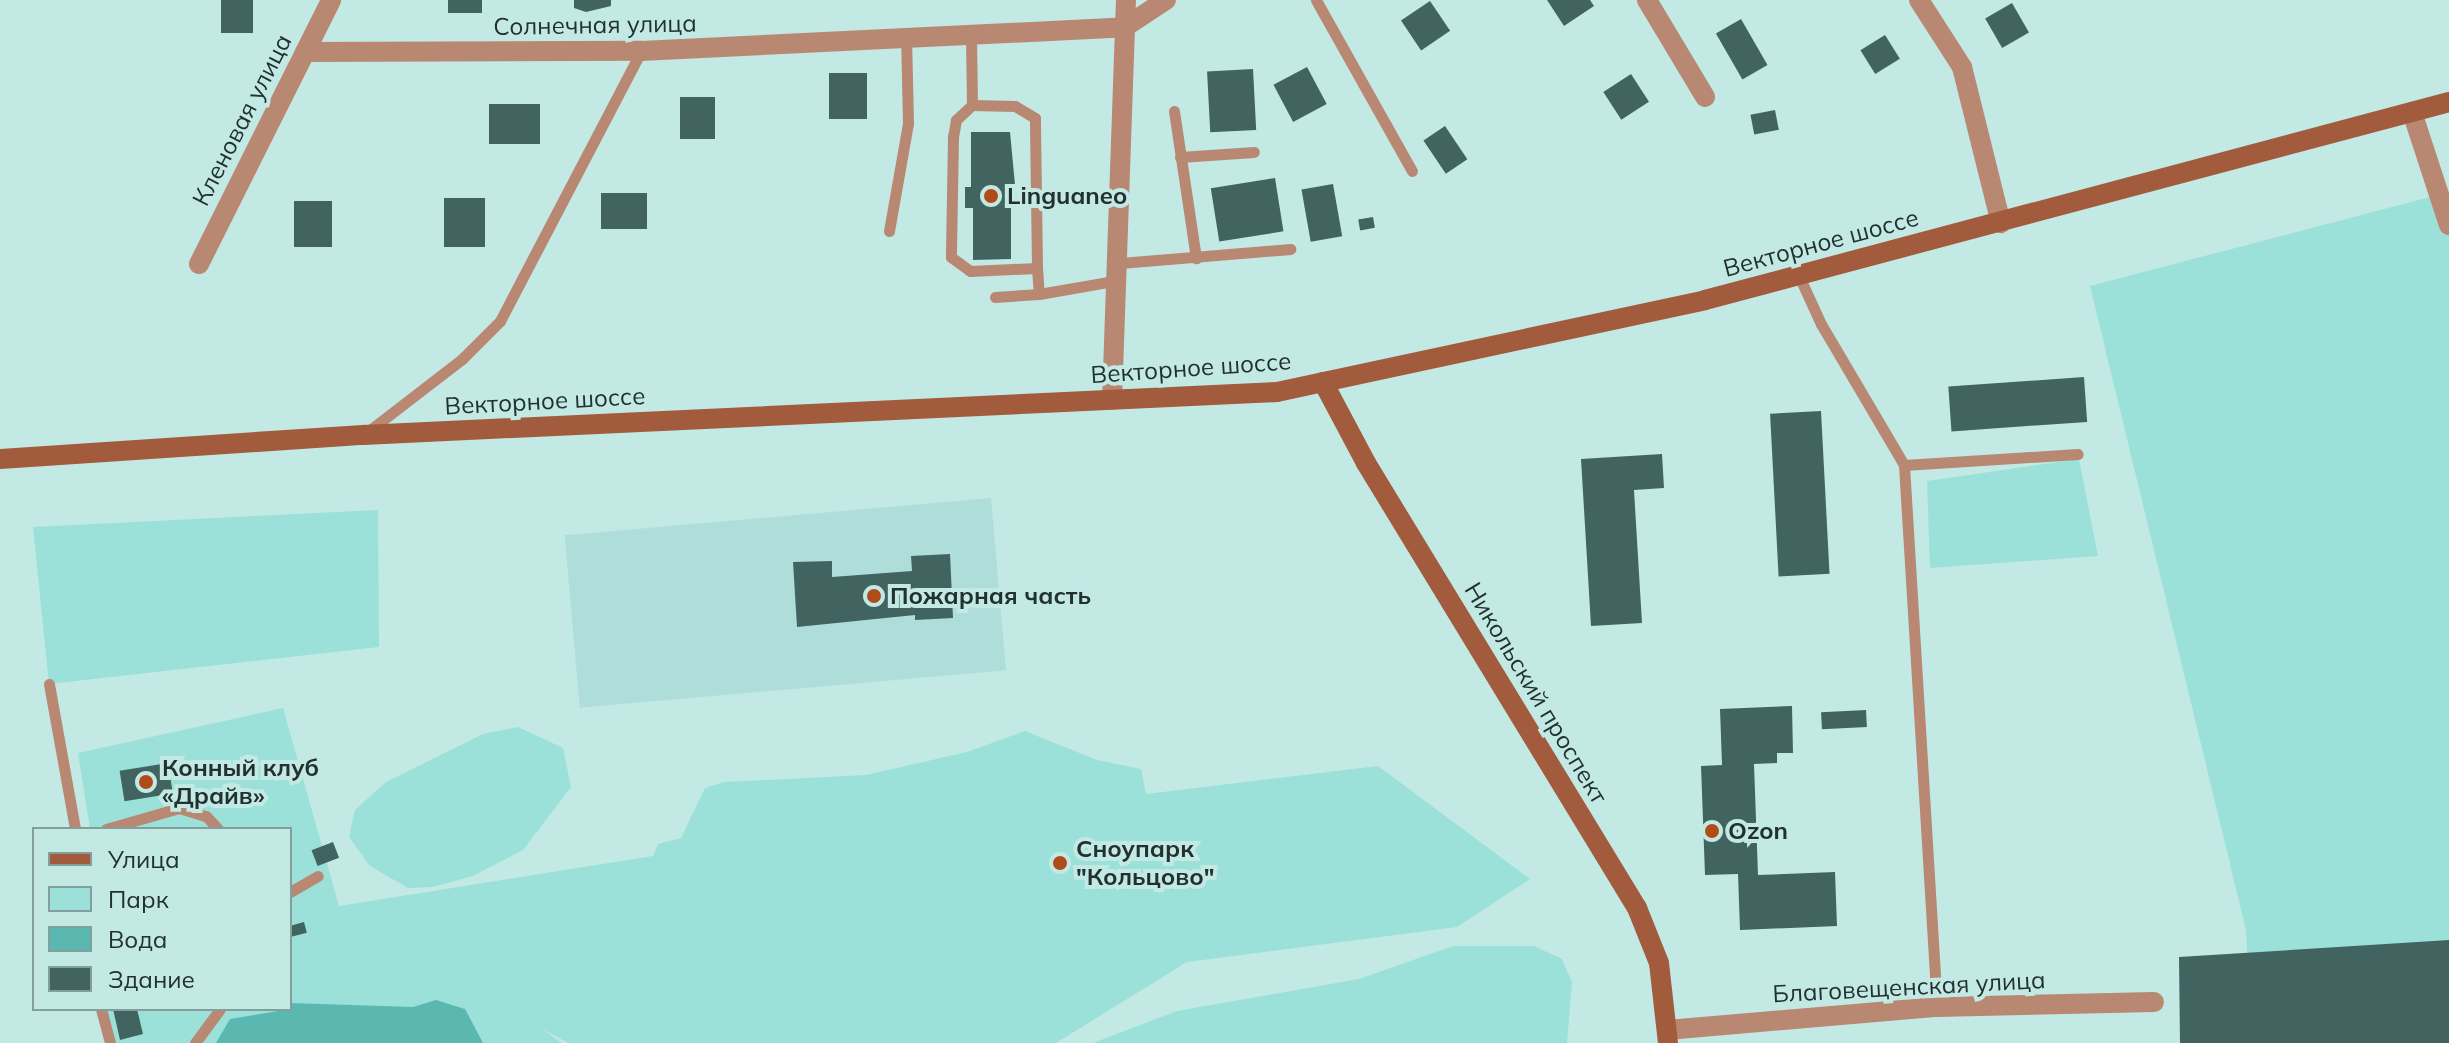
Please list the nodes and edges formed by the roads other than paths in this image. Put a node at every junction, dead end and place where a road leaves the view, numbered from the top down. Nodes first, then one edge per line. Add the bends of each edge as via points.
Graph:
1 (331, 0) edge
2 (1126, 0) edge
3 (1166, 0) edge
4 (1316, 0) edge
5 (1647, 0) edge
6 (1919, 0) edge
7 (1125, 27) junction
8 (971, 35) junction
9 (906, 38) junction
10 (641, 51) junction
11 (305, 52) junction
12 (1705, 97) dead end
13 (2449, 102) edge
14 (972, 105) junction
15 (1174, 111) dead end
16 (2412, 112) junction
17 (1254, 152) dead end
18 (1180, 157) junction
19 (1412, 171) dead end
20 (2001, 223) junction
21 (2449, 225) edge
22 (889, 231) dead end
23 (1290, 249) dead end
24 (1196, 258) junction
25 (199, 264) dead end
26 (1037, 268) junction
27 (1119, 272) junction
28 (1799, 276) junction
29 (1039, 294) junction
30 (995, 297) dead end
31 (1323, 382) junction
32 (1112, 400) junction
33 (363, 435) junction
34 (2078, 454) dead end
35 (0, 459) edge
36 (1904, 465) junction
37 (49, 684) dead end
38 (75, 827) edge
39 (113, 827) edge
40 (216, 827) edge
41 (318, 876) dead end
42 (292, 891) edge
43 (2154, 1002) dead end
44 (1937, 1007) junction
45 (102, 1011) edge
46 (219, 1011) edge
47 (1668, 1037) edge
48 (110, 1043) edge
49 (195, 1043) edge

1 - 11 street, Кленовая улица
2 - 7 street
3 - 7 street
4 - 19 lane
5 - 12 street
6 - 20 street via 1962,67
7 - 8 street, Солнечная улица
7 - 27 street
8 - 9 street, Солнечная улица
8 - 14 lane
9 - 10 street, Солнечная улица
9 - 22 lane via 908,123
10 - 11 street, Солнечная улица
10 - 33 lane via 500,321 462,359
11 - 25 street, Кленовая улица
13 - 16 main road, Векторное шоссе
14 - 26 lane via 1015,106 1035,118
14 - 26 lane via 956,120 953,137 951,257 970,271
15 - 18 lane
16 - 20 main road, Векторное шоссе
16 - 21 street
17 - 18 lane
18 - 24 lane
20 - 28 main road, Векторное шоссе
23 - 24 lane
24 - 27 lane
26 - 29 lane
27 - 29 lane
27 - 32 street
28 - 31 main road, Векторное шоссе
28 - 36 lane via 1821,324
29 - 30 lane
31 - 32 main road, Векторное шоссе via 1277,392
31 - 47 main road, Никольский проспект via 1366,463 1637,908 1659,963
32 - 33 main road, Векторное шоссе
33 - 35 main road, Векторное шоссе
34 - 36 lane
36 - 44 lane
37 - 38 lane
39 - 40 lane via 179,808 206,816
41 - 42 lane
43 - 44 street, Благовещенская улица
44 - 47 street, Благовещенская улица
45 - 48 lane
46 - 49 lane

